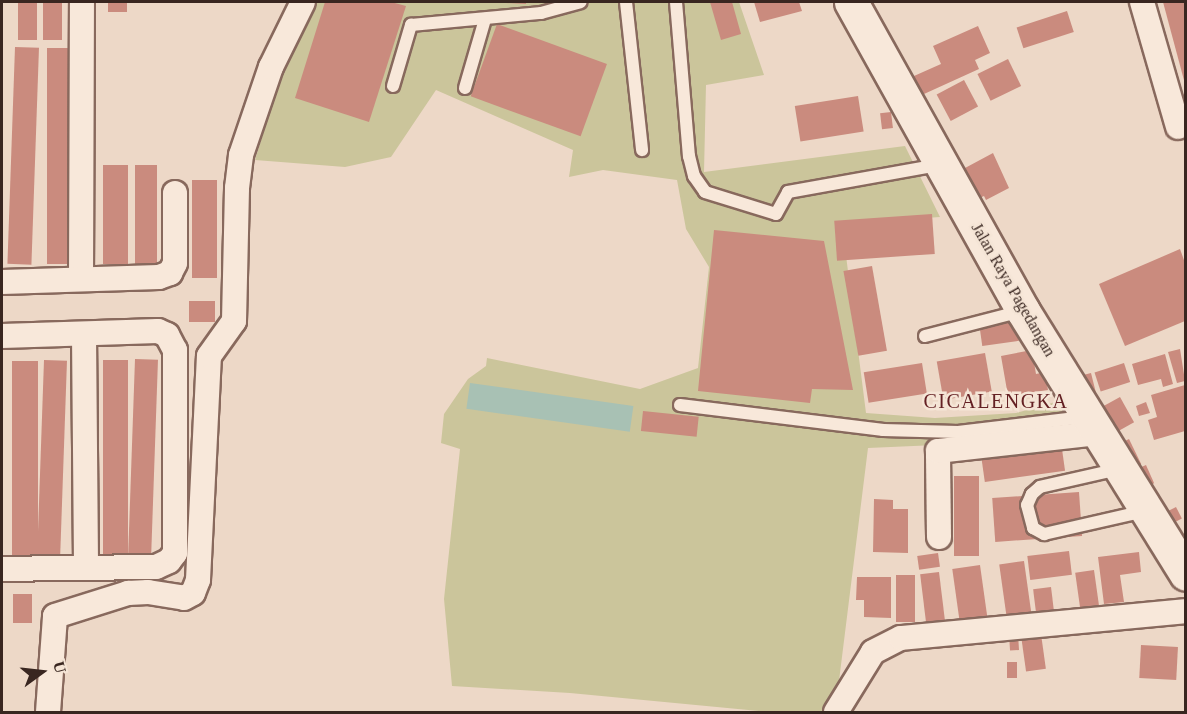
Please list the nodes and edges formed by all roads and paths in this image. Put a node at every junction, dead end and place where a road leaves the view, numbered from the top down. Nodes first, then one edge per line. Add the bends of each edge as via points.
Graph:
1 (82, 2) edge
2 (303, 2) edge
3 (576, 2) edge
4 (626, 2) edge
5 (676, 2) edge
6 (851, 2) edge
7 (1142, 2) edge
8 (485, 19) junction
9 (393, 86) dead end
10 (465, 88) dead end
11 (1178, 127) dead end
12 (642, 150) dead end
13 (942, 164) junction
14 (175, 193) dead end
15 (81, 279) junction
16 (2, 282) edge
17 (1023, 311) junction
18 (84, 334) junction
19 (2, 336) edge
20 (925, 336) dead end
21 (680, 405) dead end
22 (1093, 425) junction
23 (1121, 469) junction
24 (1146, 510) junction
25 (939, 537) dead end
26 (86, 568) junction
27 (2, 569) edge
28 (1185, 574) edge
29 (1185, 611) edge
30 (48, 712) edge
31 (836, 712) edge

1 - 15 street
2 - 30 street via 271,67 241,155 234,321 209,356 198,580 193,593 184,598 128,593 55,616
3 - 8 lane via 541,13
4 - 12 lane
5 - 13 lane via 689,156 694,176 705,192 776,214 788,192
6 - 13 street, Jalan Raya Pagedangan
7 - 11 street
8 - 9 lane via 411,25
8 - 10 lane
13 - 17 street, Jalan Raya Pagedangan
14 - 15 street via 175,262 170,273 159,277
15 - 16 street
17 - 20 lane
17 - 22 street, Jalan Raya Pagedangan
18 - 19 street
18 - 26 street
18 - 26 street via 158,331 167,335 175,350 176,553 156,567
21 - 22 lane via 883,429 947,431
22 - 23 street, Jalan Raya Pagedangan
22 - 25 street via 938,451
23 - 24 street, Jalan Raya Pagedangan
23 - 24 lane via 1040,487 1028,505 1033,528 1044,534
24 - 28 street, Jalan Raya Pagedangan
26 - 27 street
29 - 31 street via 901,638 873,652

